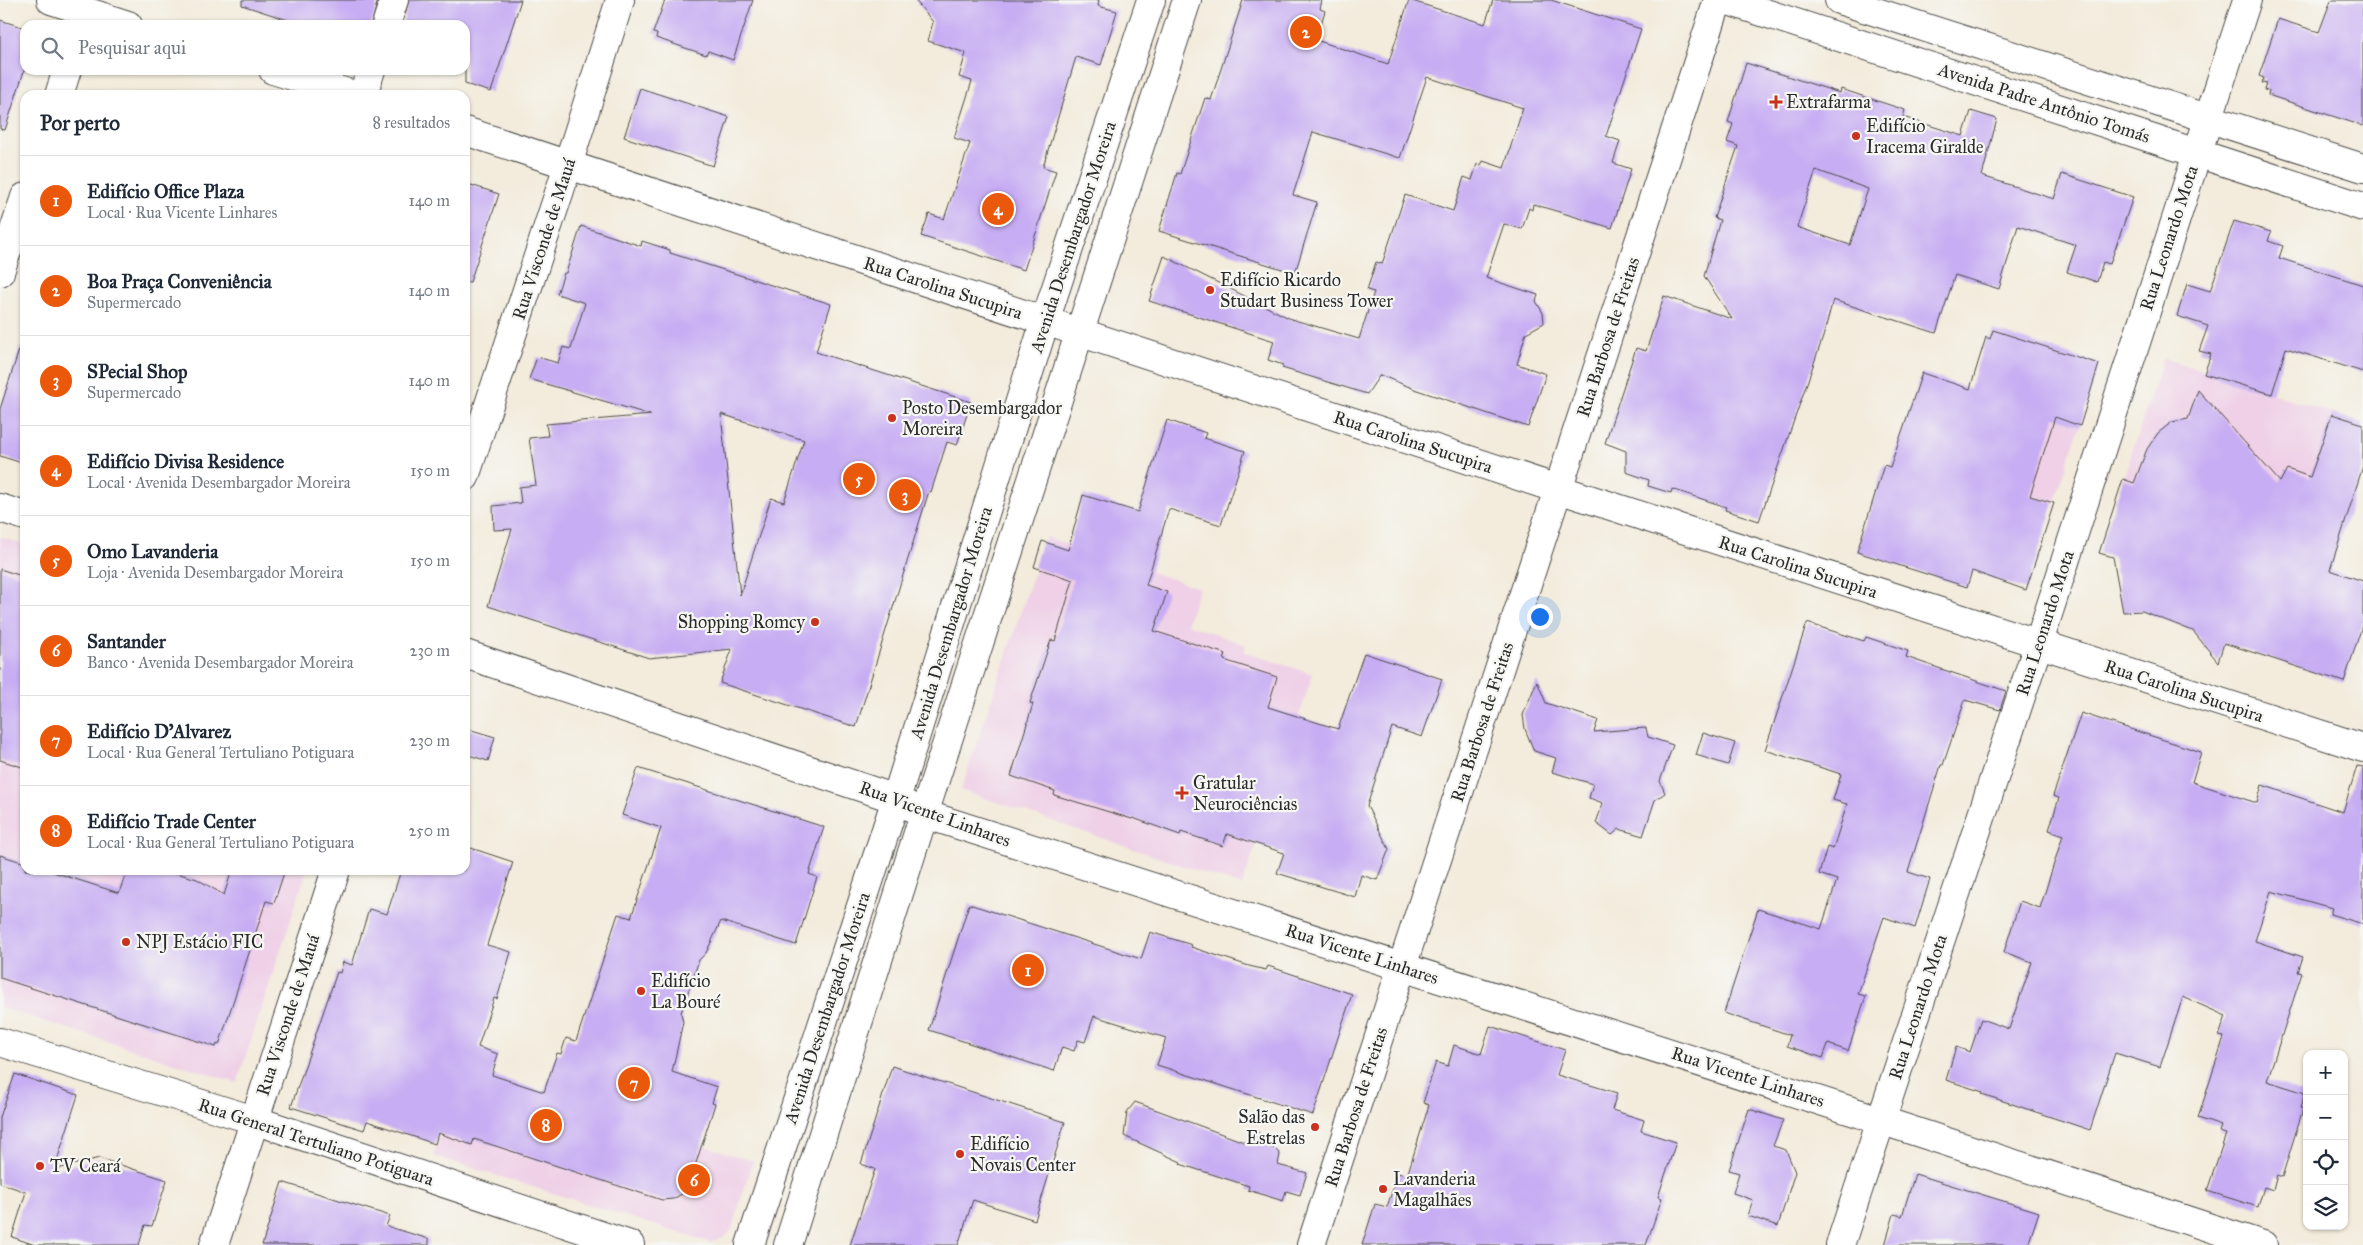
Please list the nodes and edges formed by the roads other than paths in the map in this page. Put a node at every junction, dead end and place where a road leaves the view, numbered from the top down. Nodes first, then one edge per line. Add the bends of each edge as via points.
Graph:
1 (51, 0) edge
2 (394, 0) edge
3 (620, 0) edge
4 (1151, 0) edge
5 (1187, 0) edge
6 (1718, 0) edge
7 (1725, 0) edge
8 (1839, 0) edge
9 (2247, 0) edge
10 (86, 12) edge
11 (112, 20) edge
12 (388, 20) edge
13 (65, 75) edge
14 (289, 75) edge
15 (369, 75) edge
16 (61, 90) edge
17 (338, 90) edge
18 (365, 90) edge
19 (2209, 117) junction
20 (470, 133) edge
21 (2197, 152) junction
22 (568, 165) junction
23 (2363, 168) edge
24 (2363, 207) edge
25 (20, 212) edge
26 (0, 272) edge
27 (1045, 321) junction
28 (1079, 332) junction
29 (470, 462) edge
30 (1558, 489) junction
31 (0, 508) edge
32 (20, 514) edge
33 (2038, 645) junction
34 (470, 656) edge
35 (2363, 748) edge
36 (896, 799) junction
37 (924, 814) junction
38 (334, 875) edge
39 (1401, 967) junction
40 (0, 1042) edge
41 (254, 1120) junction
42 (1880, 1120) junction
43 (214, 1245) edge
44 (630, 1245) edge
45 (750, 1245) edge
46 (788, 1245) edge
47 (1311, 1245) edge
48 (1840, 1245) edge
49 (2263, 1245) edge

1 - 10 street
2 - 12 street
3 - 22 street, Rua Visconde de Mauá
4 - 27 street, Avenida Desembargador Moreira
5 - 28 street, Avenida Desembargador Moreira
6 - 30 street, Rua Barbosa de Freitas
7 - 21 street, Avenida Padre Antônio Tomás
8 - 19 street, Avenida Padre Antônio Tomás
9 - 19 street, Rua Leonardo Mota
10 - 11 street
13 - 16 street
14 - 17 street
15 - 18 street
19 - 21 street, Rua Leonardo Mota
19 - 23 street, Avenida Padre Antônio Tomás
20 - 22 street, Rua Carolina Sucupira
21 - 24 street, Avenida Padre Antônio Tomás
21 - 33 street, Rua Leonardo Mota
22 - 27 street, Rua Carolina Sucupira
22 - 29 street, Rua Visconde de Mauá
25 - 26 street
27 - 28 street, Rua Carolina Sucupira
27 - 36 street, Avenida Desembargador Moreira
28 - 30 street, Rua Carolina Sucupira
28 - 37 street, Avenida Desembargador Moreira
30 - 33 street, Rua Carolina Sucupira
30 - 39 street, Rua Barbosa de Freitas
31 - 32 street
33 - 35 street, Rua Carolina Sucupira
33 - 42 street, Rua Leonardo Mota
34 - 36 street, Rua Vicente Linhares
36 - 37 street, Rua Vicente Linhares
36 - 45 street, Avenida Desembargador Moreira
37 - 39 street, Rua Vicente Linhares
37 - 46 street, Avenida Desembargador Moreira
38 - 41 street, Rua Visconde de Mauá
39 - 42 street, Rua Vicente Linhares
39 - 47 street, Rua Barbosa de Freitas
40 - 41 street, Rua General Tertuliano Potiguara
41 - 43 street, Rua Visconde de Mauá
41 - 44 street, Rua General Tertuliano Potiguara
42 - 48 street, Rua Leonardo Mota
42 - 49 street, Rua Vicente Linhares

